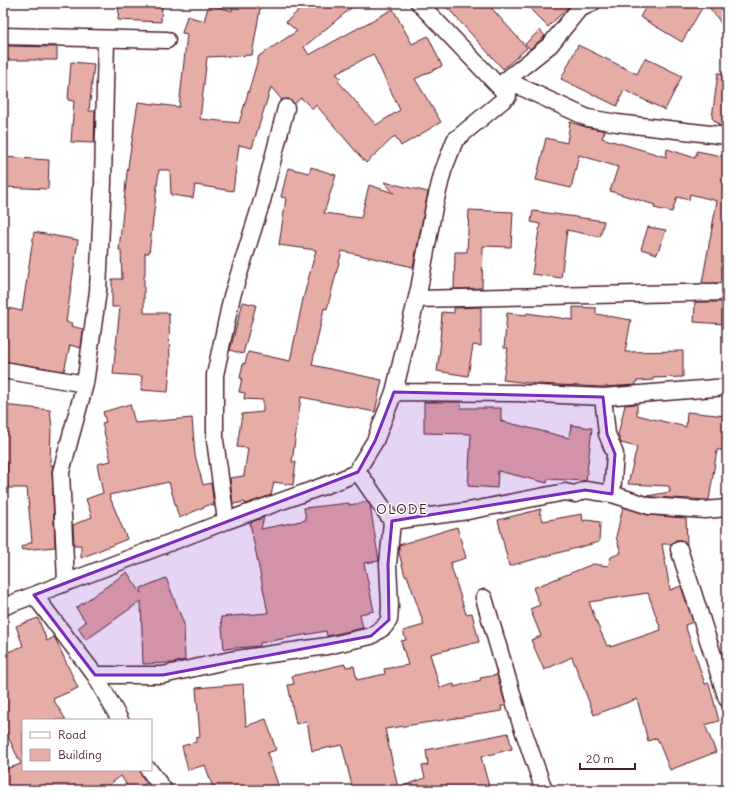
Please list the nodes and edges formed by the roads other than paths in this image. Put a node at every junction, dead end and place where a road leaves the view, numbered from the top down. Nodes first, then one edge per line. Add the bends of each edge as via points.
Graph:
1 (419, 3) edge
2 (582, 5) edge
3 (3, 36) edge
4 (106, 39) junction
5 (167, 40) dead end
6 (507, 88) junction
7 (286, 108) dead end
8 (727, 136) edge
9 (727, 292) edge
10 (416, 299) junction
11 (3, 370) edge
12 (85, 384) junction
13 (727, 387) edge
14 (394, 392) junction
15 (603, 398) junction
16 (358, 472) junction
17 (612, 494) junction
18 (727, 508) edge
19 (226, 521) junction
20 (392, 521) junction
21 (679, 549) dead end
22 (66, 582) junction
23 (34, 595) junction
24 (484, 598) dead end
25 (3, 608) edge
26 (95, 675) junction
27 (727, 699) edge
28 (119, 719) edge
29 (150, 771) edge
30 (164, 790) edge
31 (544, 790) edge

1 - 6 street
2 - 6 street via 550,45
3 - 4 street
4 - 5 street
4 - 12 street via 98,291
6 - 8 street via 588,118 617,124
6 - 10 street via 455,140 443,171 434,207
7 - 19 street via 262,201 232,296 215,375 215,440
9 - 10 street
10 - 14 street
11 - 12 street
12 - 22 street via 60,472
13 - 15 street
14 - 15 street via 517,393
14 - 16 street via 375,441
15 - 17 street via 608,434 615,454
16 - 19 street
16 - 20 street
17 - 18 street via 649,506 706,510
17 - 20 street via 585,490 575,494 565,492 468,511
19 - 22 street
20 - 26 street via 388,564 389,620 371,636 327,646 230,660 163,675
21 - 27 street
22 - 23 street
23 - 25 street
23 - 26 street
24 - 31 street via 520,721
26 - 28 street
29 - 30 street

